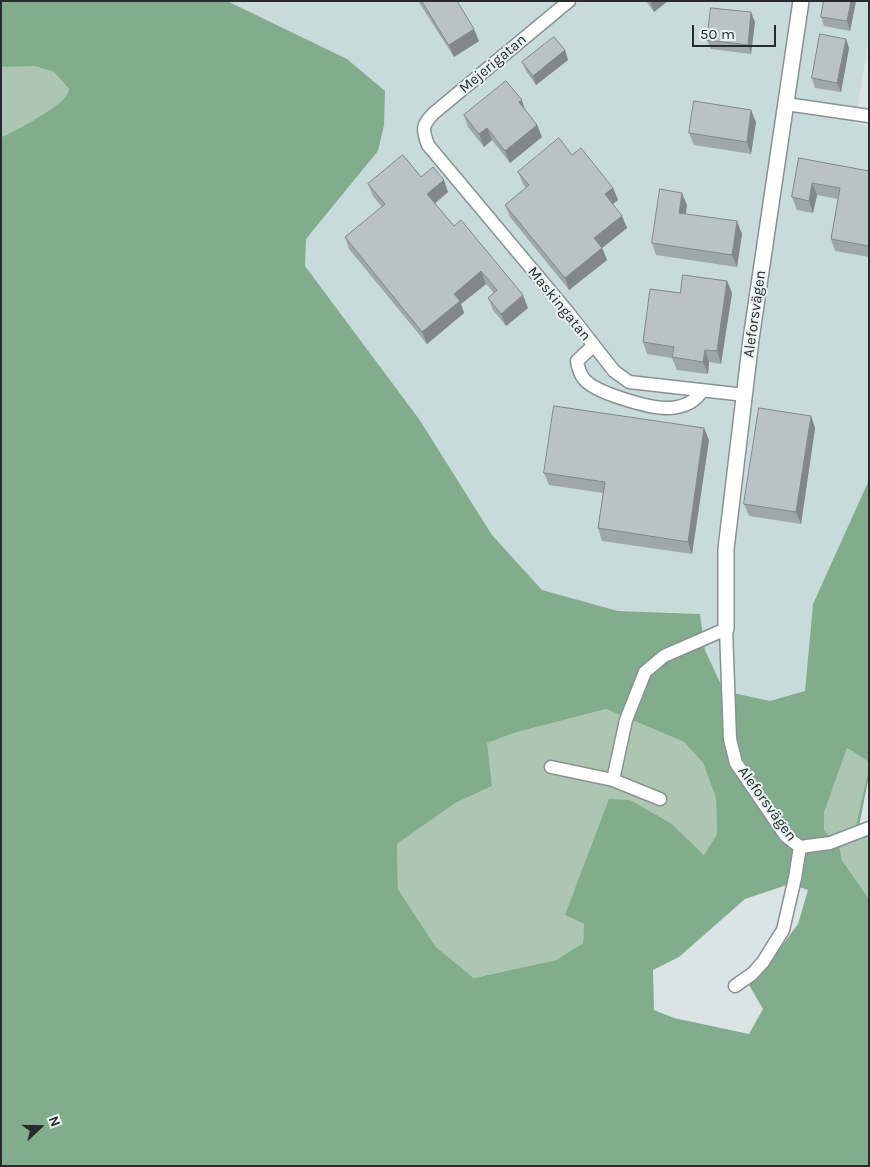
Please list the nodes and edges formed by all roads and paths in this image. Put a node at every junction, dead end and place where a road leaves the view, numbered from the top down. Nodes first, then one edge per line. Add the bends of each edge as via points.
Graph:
1 (569, 1) edge
2 (801, 1) edge
3 (786, 104) junction
4 (869, 116) edge
5 (423, 131) joint
6 (593, 346) junction
7 (702, 390) junction
8 (745, 395) junction
9 (726, 629) junction
10 (551, 767) dead end
11 (613, 780) junction
12 (660, 799) dead end
13 (869, 828) edge
14 (800, 847) junction
15 (735, 986) dead end

1 - 5 street, Mejerigatan via 434,113 426,121
2 - 3 street, Aleforsvägen
3 - 4 street
3 - 8 street, Aleforsvägen
5 - 6 street, Maskingatan via 428,145
6 - 7 street, Maskingatan via 629,382
6 - 7 street via 577,361 584,380 599,389 641,404 670,408 697,399
7 - 8 street, Maskingatan
8 - 9 street, Aleforsvägen via 726,549
9 - 11 street via 664,656 645,672 626,720
9 - 14 street, Aleforsvägen via 730,739 736,763 786,836
10 - 11 street
11 - 12 street
13 - 14 street, Aleforsvägen via 830,843
14 - 15 street via 783,930 763,962

